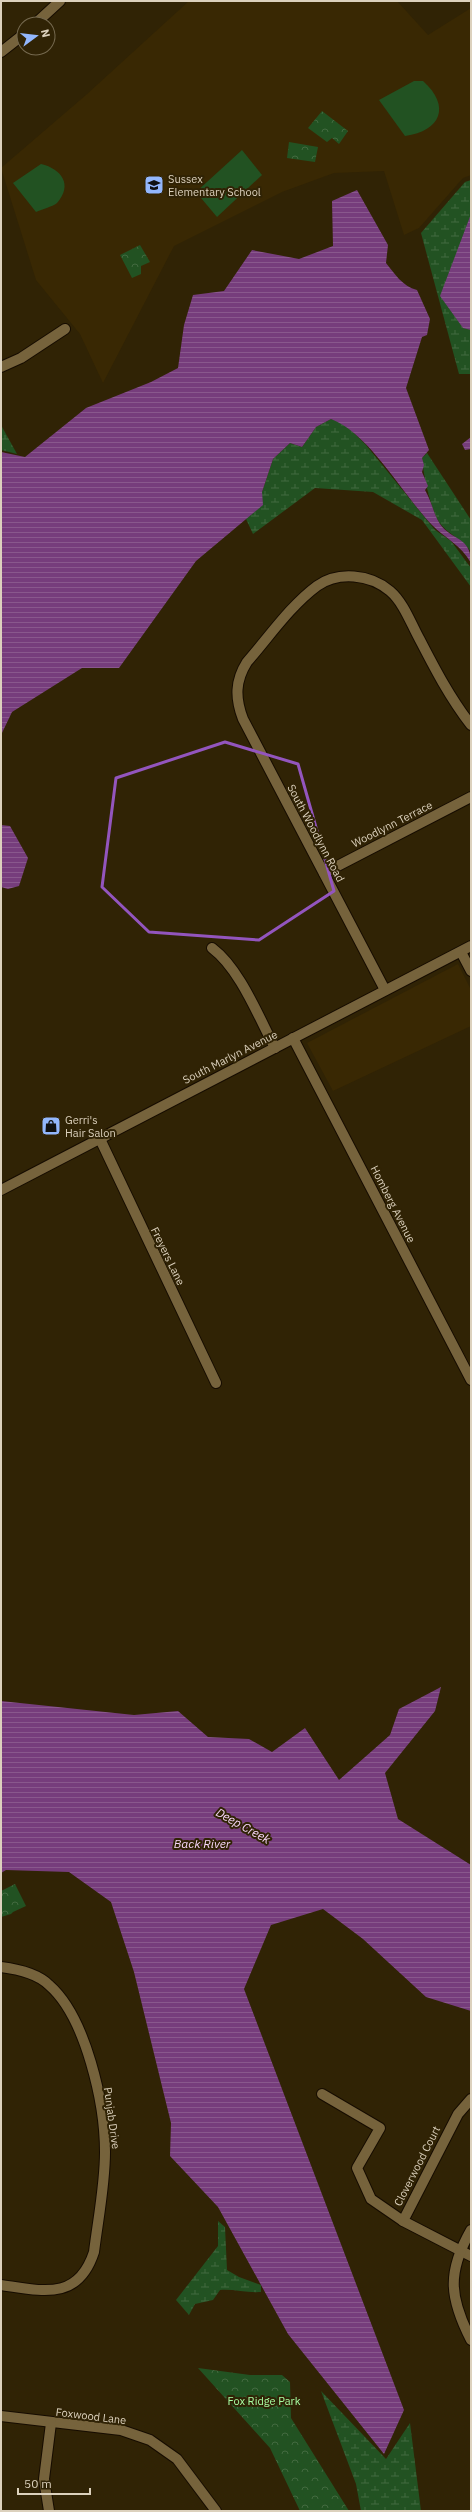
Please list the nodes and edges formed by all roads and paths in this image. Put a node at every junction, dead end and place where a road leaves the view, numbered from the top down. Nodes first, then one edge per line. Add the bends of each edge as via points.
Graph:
1 (60, 1) edge
2 (44, 16) edge
3 (16, 40) edge
4 (1, 52) edge
5 (65, 329) dead end
6 (1, 367) edge
7 (471, 725) edge
8 (471, 797) edge
9 (324, 873) junction
10 (471, 946) edge
11 (212, 948) dead end
12 (461, 952) junction
13 (471, 971) edge
14 (385, 990) junction
15 (293, 1038) junction
16 (275, 1048) junction
17 (100, 1139) junction
18 (1, 1190) edge
19 (471, 1380) edge
20 (216, 1383) dead end
21 (1, 1967) edge
22 (322, 2094) dead end
23 (471, 2099) edge
24 (402, 2220) junction
25 (471, 2230) edge
26 (459, 2252) junction
27 (471, 2256) edge
28 (1, 2285) edge
29 (471, 2340) edge
30 (1, 2416) edge
31 (51, 2423) junction
32 (49, 2511) edge
33 (216, 2511) edge

1 - 2 street
3 - 4 street
5 - 6 street via 21,358
7 - 9 street, South Woodlynn Road via 452,699 398,600 382,585 358,577 336,578 311,591 247,662 237,685 236,697 243,719
8 - 9 street, Woodlynn Terrace
9 - 14 street, South Woodlynn Road
10 - 12 street, South Marlyn Avenue
11 - 16 street via 223,956 233,969
12 - 13 street
12 - 14 street, South Marlyn Avenue
14 - 15 street, South Marlyn Avenue
15 - 16 street, South Marlyn Avenue
15 - 19 street, Homberg Avenue
16 - 17 street, South Marlyn Avenue
17 - 18 street, South Marlyn Avenue
17 - 20 street, Freyers Lane
21 - 28 street, Punjab Drive via 27,1973 45,1982 60,1996 72,2013 88,2050 105,2151 94,2252 89,2267 74,2283 53,2291
22 - 24 street via 380,2128 357,2168 371,2199
23 - 24 street, Cloverwood Court via 458,2114
24 - 26 street, Cloverwood Court
25 - 26 street
26 - 27 street, Cloverwood Court
26 - 29 street via 454,2266 454,2296
30 - 31 street, Foxwood Lane
31 - 32 street via 44,2479
31 - 33 street, Foxwood Lane via 121,2430 150,2440 177,2459

